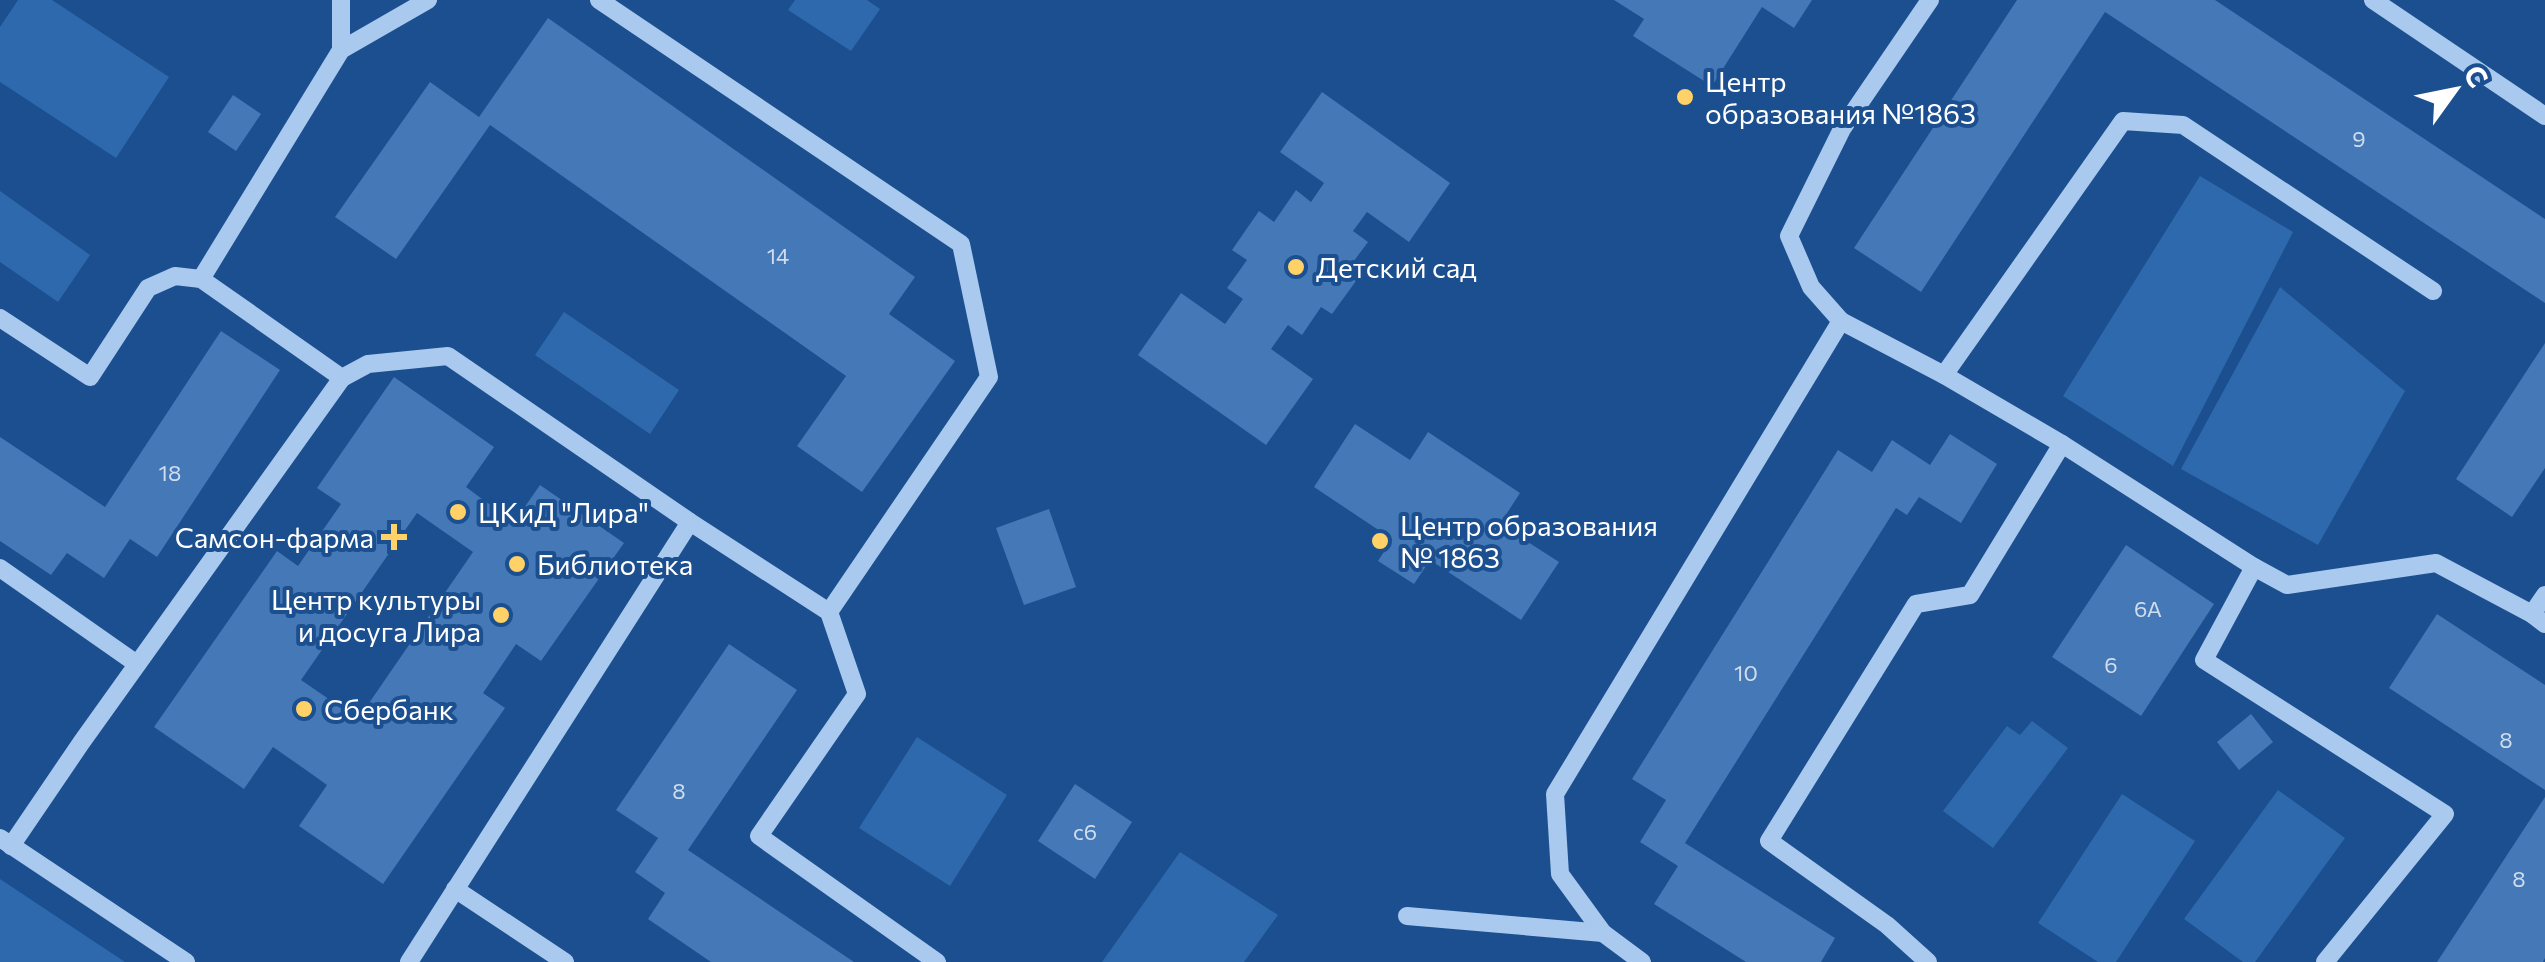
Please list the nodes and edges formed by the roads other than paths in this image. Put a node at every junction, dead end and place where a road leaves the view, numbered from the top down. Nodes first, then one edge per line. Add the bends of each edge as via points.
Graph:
1 (340, 0) edge
2 (428, 0) edge
3 (599, 0) edge
4 (1930, 0) edge
5 (2374, 0) edge
6 (342, 50) junction
7 (2545, 116) edge
8 (205, 274) junction
9 (2432, 291) dead end
10 (0, 318) edge
11 (1841, 320) junction
12 (1944, 375) junction
13 (342, 378) junction
14 (2062, 444) junction
15 (690, 522) junction
16 (2254, 567) junction
17 (0, 568) edge
18 (2545, 594) edge
19 (829, 612) junction
20 (2539, 619) edge
21 (137, 664) junction
22 (6, 842) edge
23 (455, 889) junction
24 (1407, 916) dead end
25 (1602, 933) junction
26 (186, 962) edge
27 (409, 962) edge
28 (564, 962) edge
29 (937, 962) edge
30 (1642, 962) edge
31 (1928, 962) edge
32 (2326, 962) edge

1 - 6 street
2 - 6 street
3 - 19 street via 960,244 989,377
4 - 11 street via 1842,129 1789,236 1811,287
5 - 7 street
6 - 8 street
8 - 10 street via 175,276 148,288 90,377
8 - 13 street
9 - 12 street via 2183,125 2123,120
11 - 12 street
11 - 25 street via 1554,794 1560,874
12 - 14 street
13 - 15 street via 368,364 448,356
13 - 21 street
14 - 16 street
14 - 31 street via 1970,595 1916,604 1769,841 1888,925
15 - 19 street
15 - 23 street
16 - 20 street via 2286,586 2436,563
16 - 32 street via 2204,660 2445,814
17 - 21 street
18 - 20 street
19 - 29 street via 857,694 759,836
21 - 22 street
22 - 26 street
23 - 27 street
23 - 28 street
24 - 25 street
25 - 30 street

